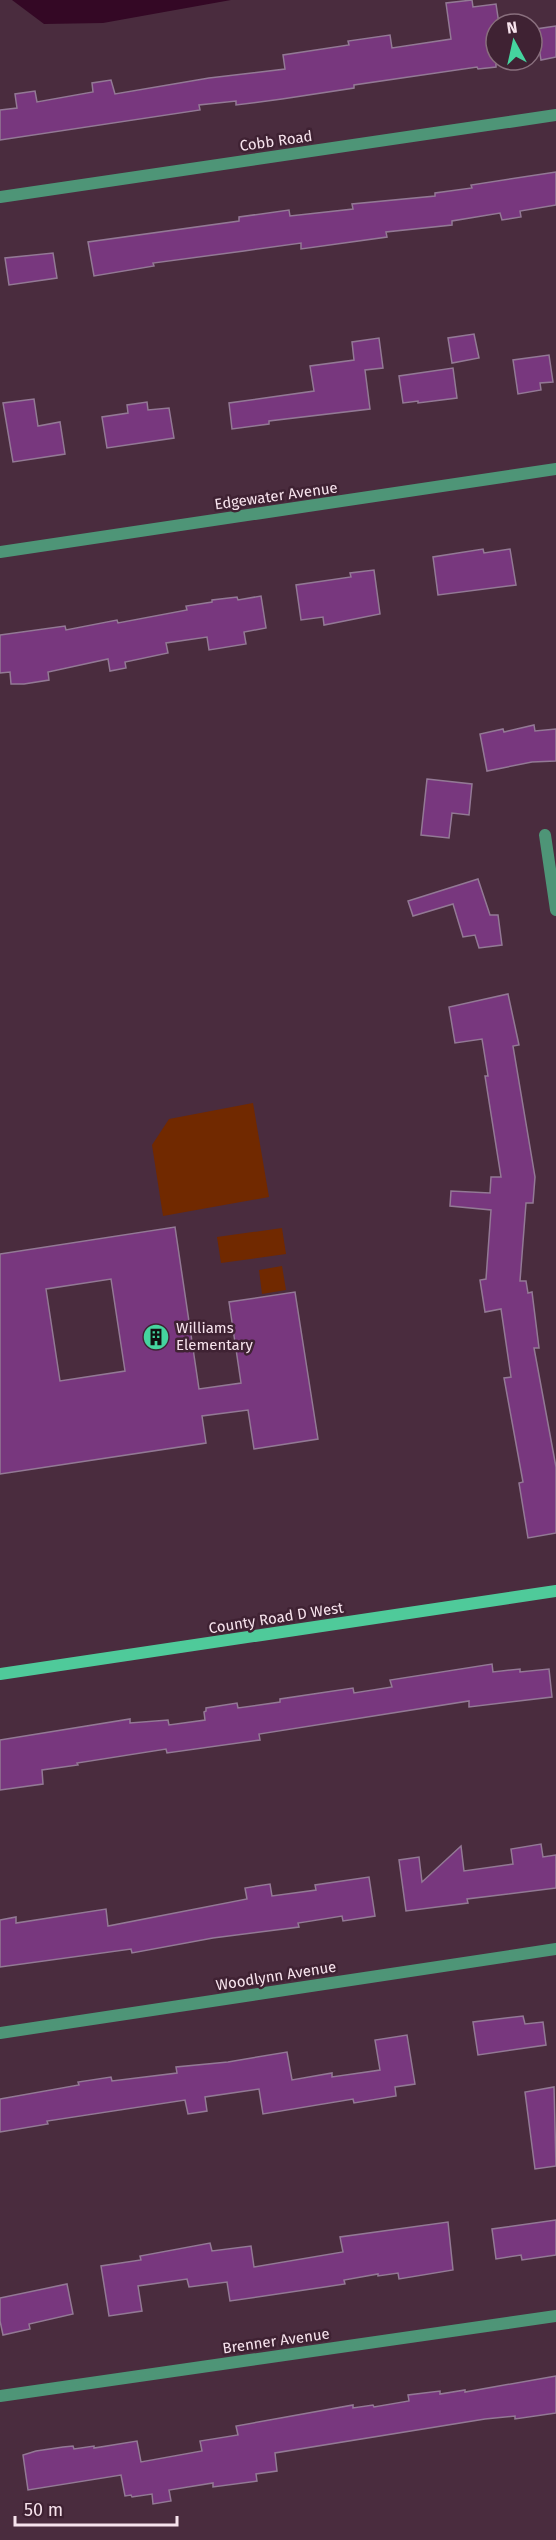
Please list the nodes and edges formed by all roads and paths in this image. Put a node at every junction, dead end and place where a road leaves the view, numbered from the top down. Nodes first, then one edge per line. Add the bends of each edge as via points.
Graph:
1 (556, 115) edge
2 (0, 197) edge
3 (556, 469) edge
4 (0, 552) edge
5 (545, 835) dead end
6 (556, 910) edge
7 (556, 1591) edge
8 (0, 1674) edge
9 (556, 1949) edge
10 (0, 2033) edge
11 (556, 2316) edge
12 (0, 2396) edge

1 - 2 street, Cobb Road
3 - 4 street, Edgewater Avenue
5 - 6 street
7 - 8 street, County Road D West
9 - 10 street, Woodlynn Avenue
11 - 12 street, Brenner Avenue

